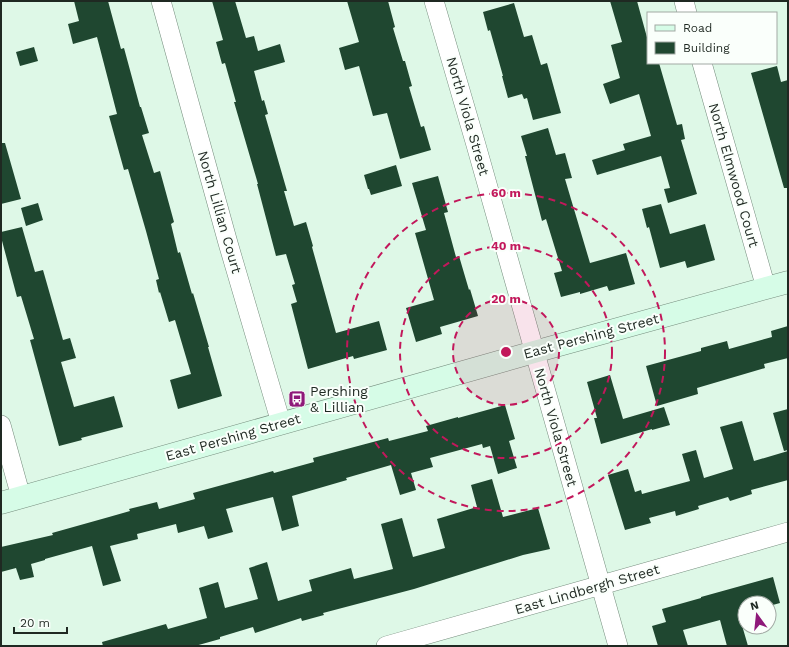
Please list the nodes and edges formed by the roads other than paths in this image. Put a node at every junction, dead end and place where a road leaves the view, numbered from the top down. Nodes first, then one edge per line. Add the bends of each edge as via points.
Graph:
1 (161, 1) edge
2 (434, 1) edge
3 (684, 1) edge
4 (687, 12) edge
5 (702, 64) edge
6 (788, 282) edge
7 (766, 288) junction
8 (534, 352) junction
9 (281, 423) junction
10 (1, 425) edge
11 (11, 500) edge
12 (788, 532) edge
13 (601, 586) junction
14 (386, 646) edge
15 (618, 646) edge

1 - 9 street, North Lillian Court
2 - 8 street, North Viola Street
3 - 4 street
5 - 7 street, North Elmwood Court
6 - 7 street, East Pershing Street
7 - 8 street, East Pershing Street
8 - 9 street, East Pershing Street
8 - 13 street, North Viola Street
9 - 11 street, East Pershing Street
10 - 11 street
12 - 13 street, East Lindbergh Street
13 - 14 street, East Lindbergh Street
13 - 15 street, North Viola Street

